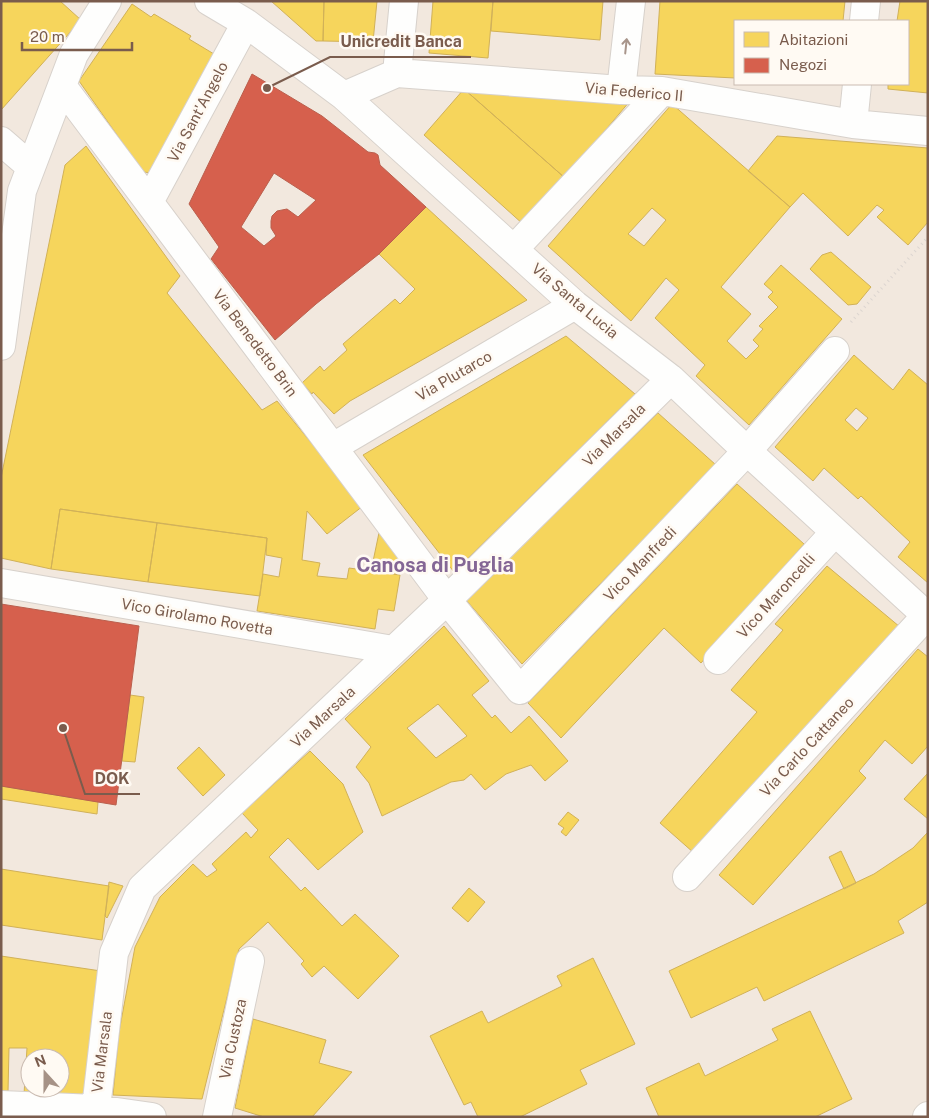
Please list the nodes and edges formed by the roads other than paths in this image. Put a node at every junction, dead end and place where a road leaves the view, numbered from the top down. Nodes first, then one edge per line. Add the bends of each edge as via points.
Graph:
1 (106, 1) edge
2 (209, 1) edge
3 (404, 1) edge
4 (631, 1) edge
5 (866, 1) edge
6 (864, 20) edge
7 (246, 23) junction
8 (397, 73) junction
9 (857, 85) edge
10 (62, 86) junction
11 (621, 90) junction
12 (662, 92) junction
13 (344, 96) junction
14 (853, 124) junction
15 (928, 131) edge
16 (1, 141) edge
17 (18, 182) edge
18 (149, 202) junction
19 (514, 250) junction
20 (575, 305) junction
21 (1, 346) edge
22 (836, 351) road end
23 (671, 379) junction
24 (333, 447) junction
25 (747, 452) junction
26 (834, 532) junction
27 (1, 582) edge
28 (447, 600) junction
29 (927, 617) edge
30 (393, 650) junction
31 (718, 660) dead end
32 (687, 877) dead end
33 (250, 961) dead end
34 (1, 1105) edge
35 (95, 1113) edge
36 (152, 1117) edge
37 (217, 1117) edge

1 - 10 street via 74,54
2 - 7 street, Via Santa Lucia
3 - 8 street
11 -> 4 street
5 - 6 street
7 - 13 street, Via Santa Lucia
7 - 18 street, Via Sant'Angelo
8 - 11 street, Via Federico II
8 - 13 street, Via Federico II
9 - 14 street
10 - 17 street
10 - 18 street, Via Benedetto Brin
11 - 12 street, Via Federico II
12 - 14 street, Via Federico II
12 - 19 street
13 - 19 street, Via Santa Lucia
14 - 15 street, Via Federico II
16 - 17 street
17 - 21 street
18 - 24 street, Via Benedetto Brin
19 - 20 street, Via Santa Lucia
20 - 23 street, Via Santa Lucia
20 - 24 street, Via Plutarco
22 - 25 street, Vico Manfredi
23 - 25 street, Via Santa Lucia
23 - 28 street, Via Marsala
24 - 28 street, Via Benedetto Brin
25 - 26 street, Via Santa Lucia
25 - 28 street, Vico Manfredi via 520,690
26 - 29 street, Via Santa Lucia
26 - 31 street, Vico Maroncelli
27 - 30 street, Vico Girolamo Rovetta
28 - 30 street, Via Marsala
29 - 32 street, Via Carlo Cattaneo
30 - 35 street, Via Marsala via 142,888 114,953
33 - 37 street, Via Custoza
34 - 35 street
35 - 36 street

